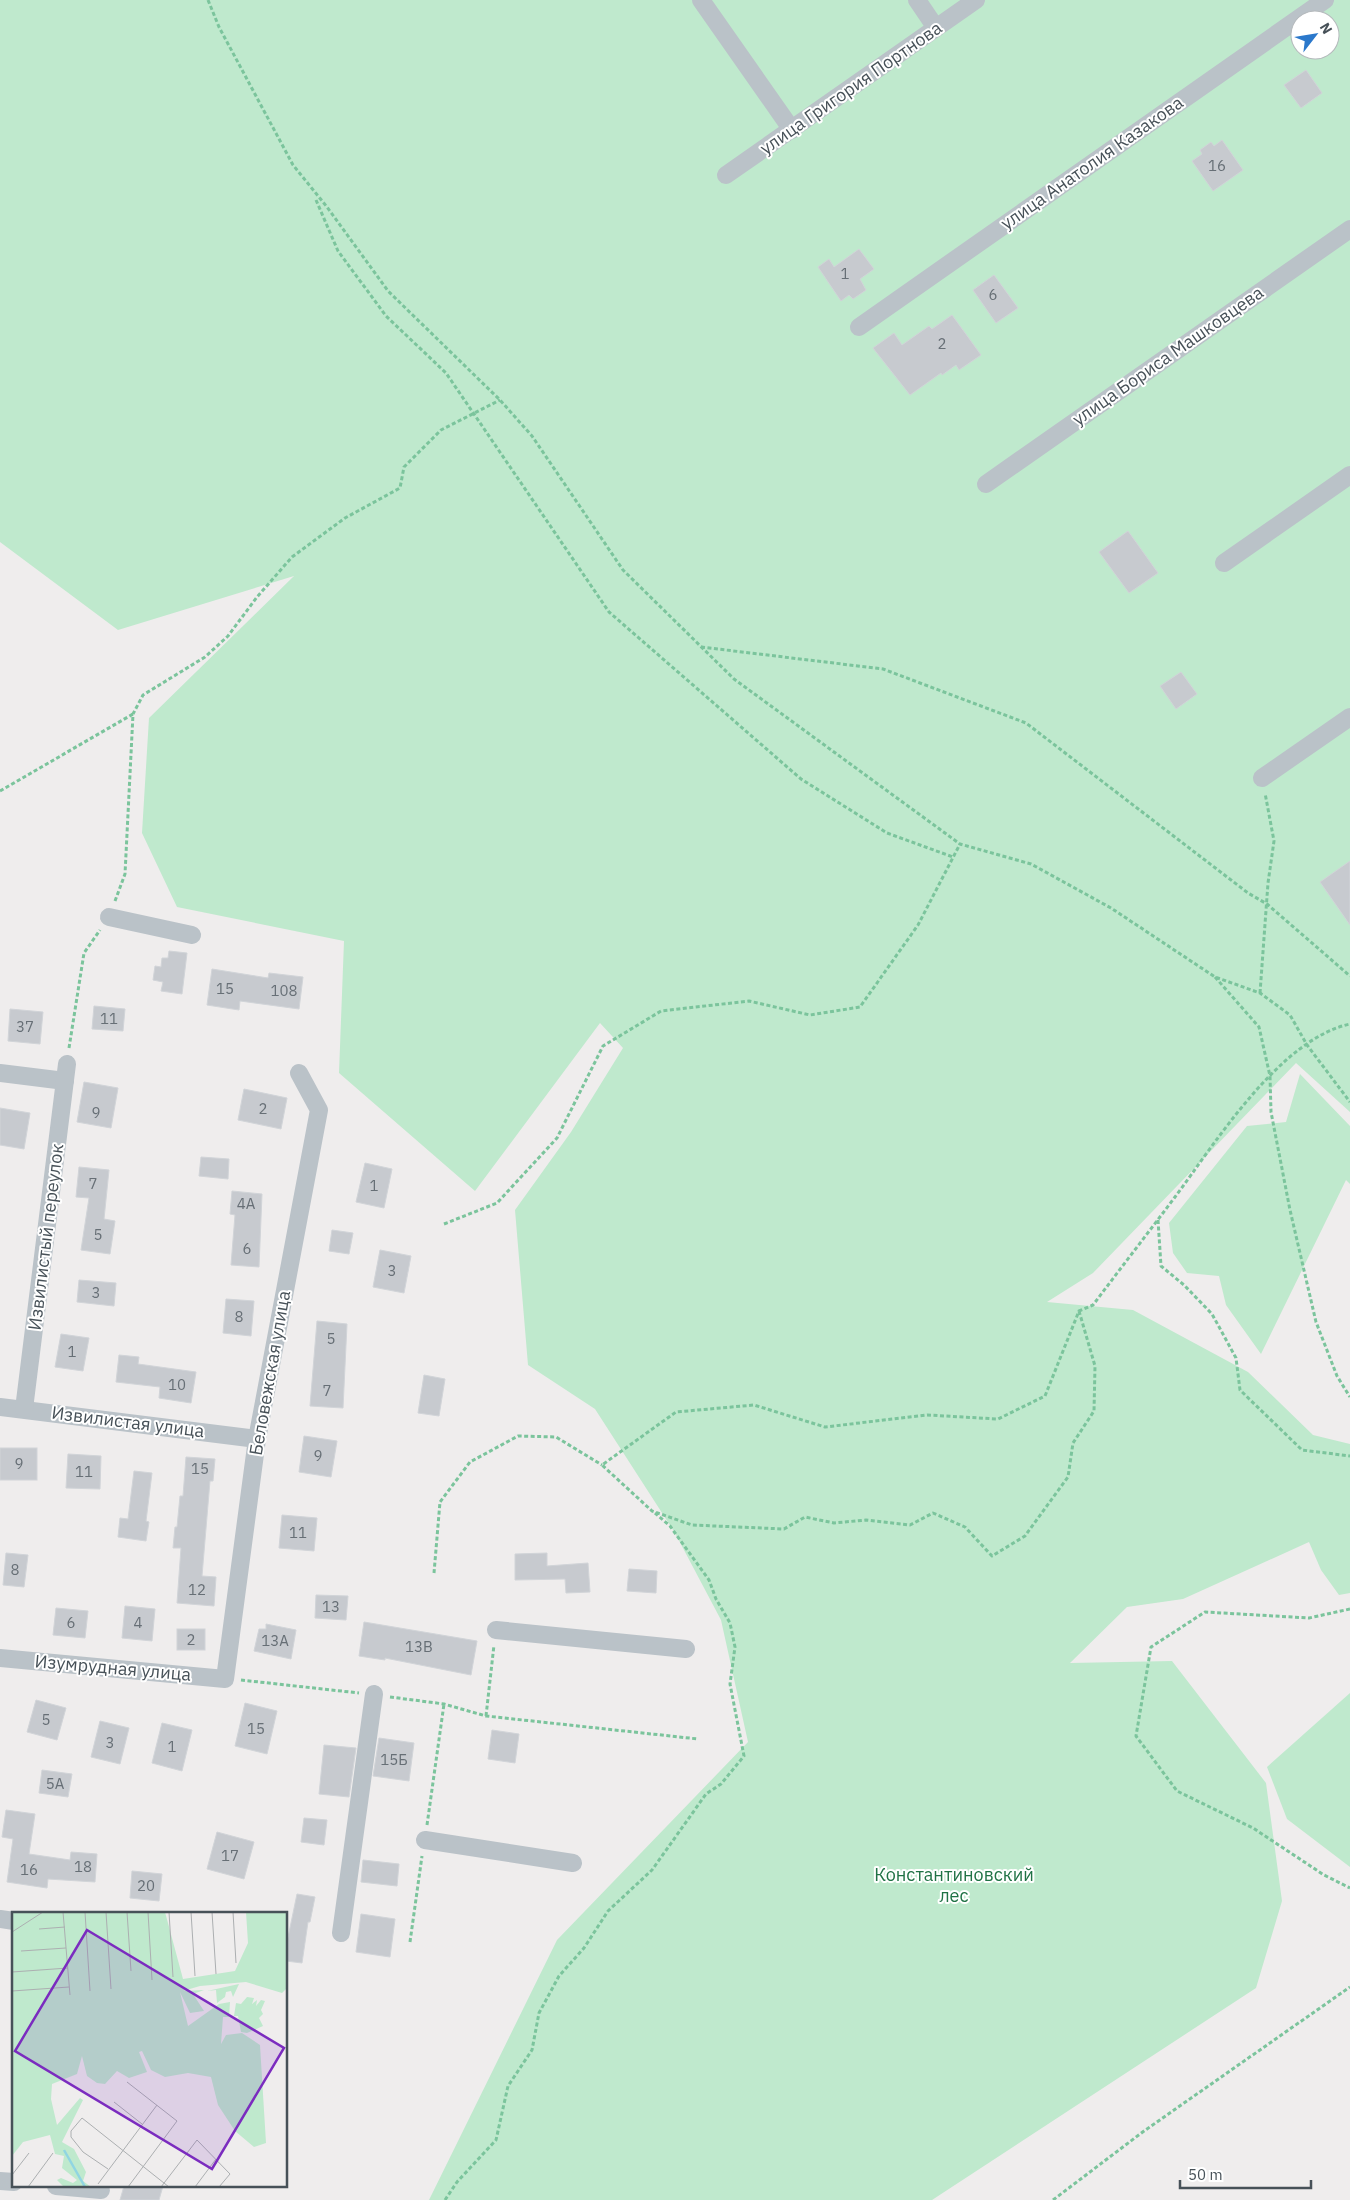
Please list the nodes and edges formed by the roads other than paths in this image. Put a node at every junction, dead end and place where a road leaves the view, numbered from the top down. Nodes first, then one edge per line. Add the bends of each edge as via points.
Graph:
1 (700, 0) edge
2 (917, 0) edge
3 (976, 0) edge
4 (1325, 0) edge
5 (936, 28) junction
6 (792, 130) junction
7 (726, 176) dead end
8 (1350, 229) edge
9 (859, 327) dead end
10 (1350, 474) edge
11 (986, 484) dead end
12 (1224, 563) dead end
13 (1350, 717) edge
14 (1262, 778) road end
15 (109, 917) road end
16 (192, 935) dead end
17 (0, 1073) edge
18 (299, 1074) dead end
19 (0, 1407) edge
20 (24, 1409) junction
21 (257, 1439) junction
22 (496, 1630) road end
23 (686, 1649) dead end
24 (0, 1658) edge
25 (225, 1679) joint
26 (374, 1694) road end
27 (425, 1840) dead end
28 (573, 1863) dead end
29 (341, 1933) dead end
30 (71, 2188) edge
31 (101, 2192) edge

1 - 6 street
2 - 5 street
3 - 5 street, улица Григория Портнова
4 - 9 street, улица Анатолия Казакова
5 - 6 street, улица Григория Портнова
6 - 7 street, улица Григория Портнова
8 - 11 street, улица Бориса Машковцева
10 - 12 street
13 - 14 street
15 - 16 street
17 - 20 street, Извилистый переулок via 66,1072
18 - 21 street, Беловежская улица via 319,1110
19 - 20 street, Извилистая улица
20 - 21 street, Извилистая улица
21 - 25 street, Беловежская улица
22 - 23 street
24 - 25 street, Изумрудная улица
26 - 29 street
27 - 28 street
30 - 31 street

